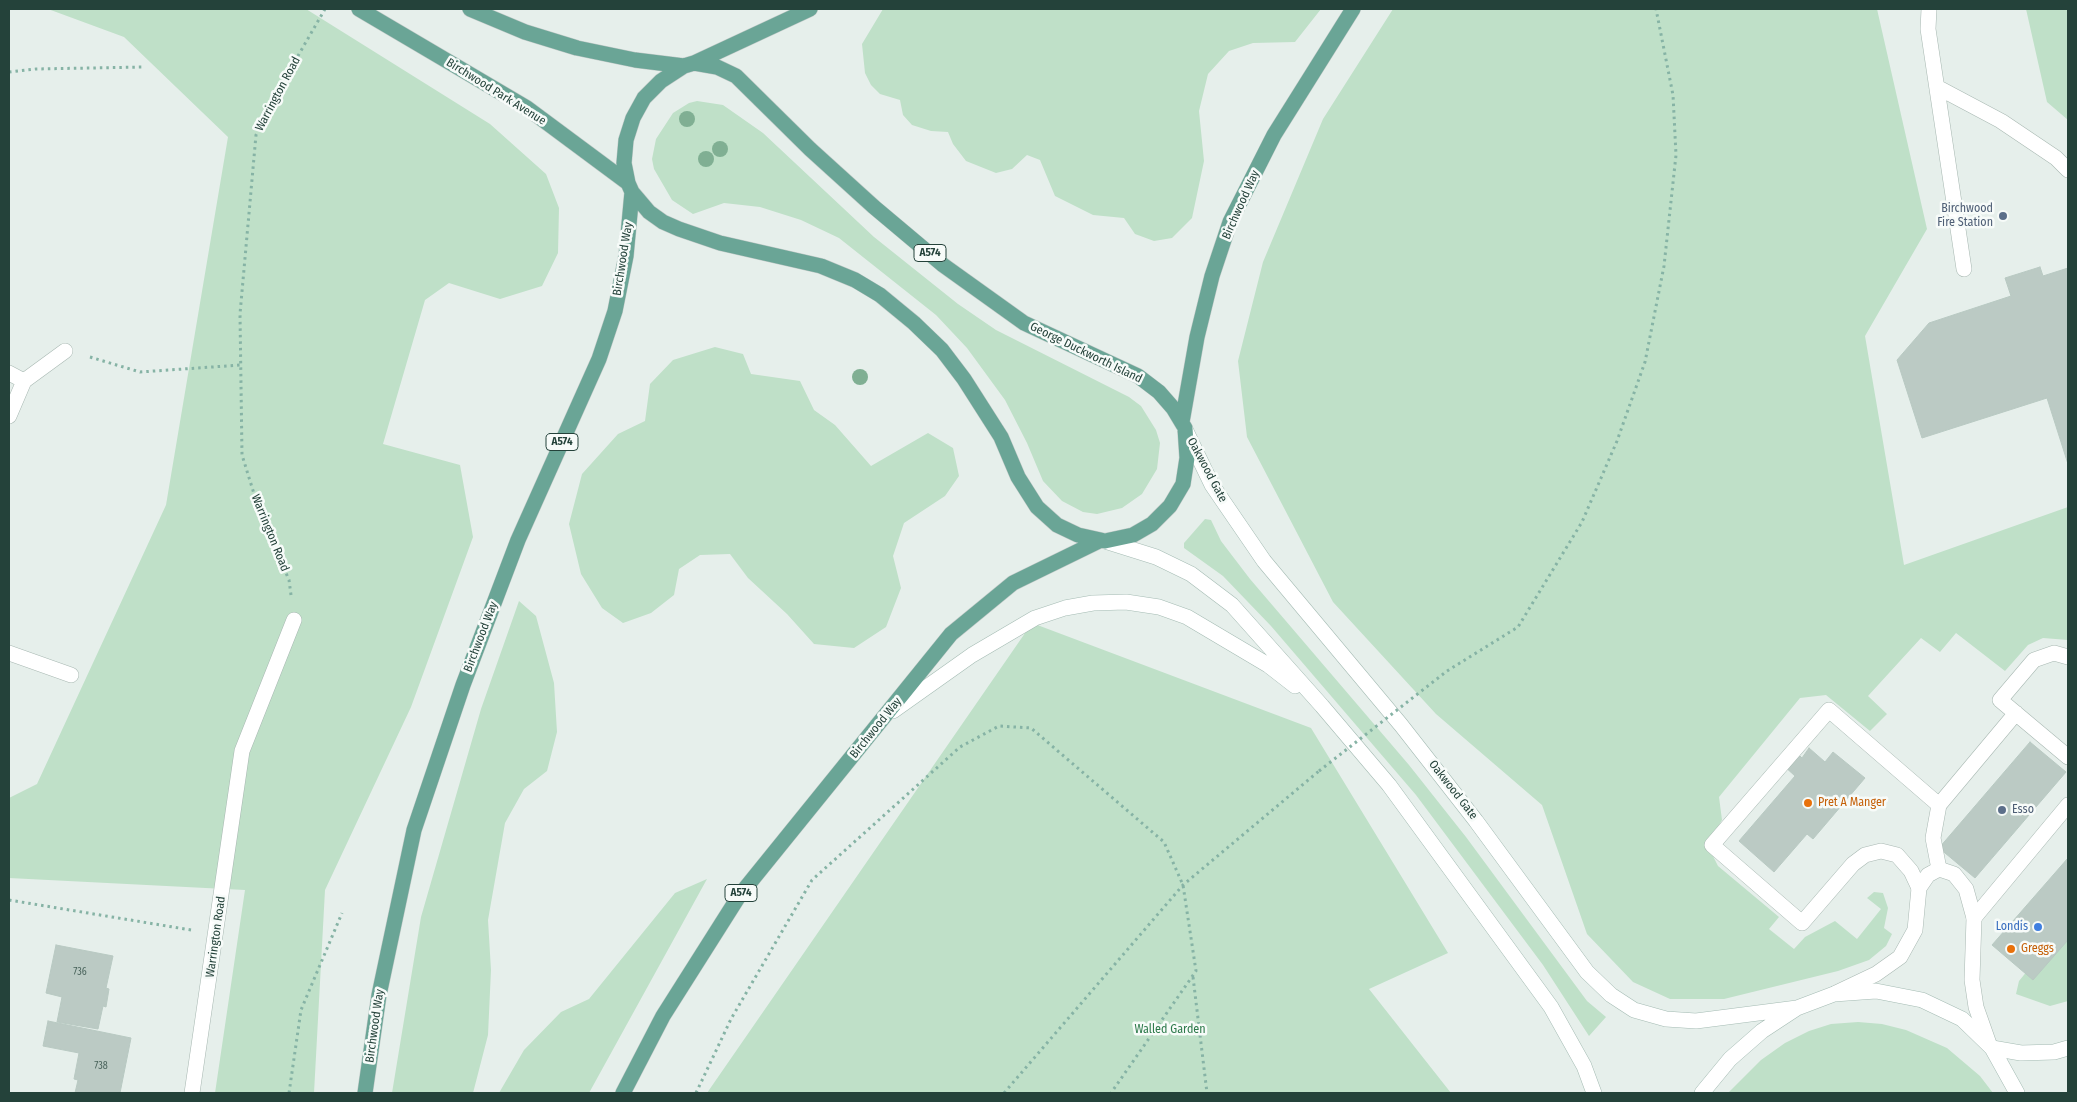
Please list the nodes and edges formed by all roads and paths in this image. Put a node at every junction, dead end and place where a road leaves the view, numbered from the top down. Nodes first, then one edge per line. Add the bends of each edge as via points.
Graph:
1 (325, 9) edge
2 (359, 9) edge
3 (470, 9) edge
4 (810, 9) edge
5 (1352, 9) edge
6 (1656, 9) edge
7 (1929, 9) edge
8 (689, 64) junction
9 (144, 67) dead end
10 (9, 72) edge
11 (1937, 87) junction
12 (2068, 170) edge
13 (630, 187) junction
14 (1964, 269) dead end
15 (65, 351) joint
16 (241, 365) junction
17 (9, 373) edge
18 (24, 381) junction
19 (9, 416) edge
20 (1184, 425) junction
21 (1102, 541) junction
22 (294, 620) joint
23 (9, 653) edge
24 (2068, 657) edge
25 (71, 675) dead end
26 (1322, 706) junction
27 (2016, 713) junction
28 (889, 714) junction
29 (2068, 756) edge
30 (1940, 805) junction
31 (2068, 805) edge
32 (1939, 869) junction
33 (1183, 885) junction
34 (1919, 888) junction
35 (9, 900) edge
36 (342, 913) dead end
37 (1974, 918) junction
38 (217, 935) junction
39 (1193, 976) junction
40 (1834, 994) junction
41 (1797, 1008) junction
42 (1991, 1046) junction
43 (2068, 1048) edge
44 (192, 1093) edge
45 (290, 1093) edge
46 (365, 1093) edge
47 (623, 1093) edge
48 (696, 1093) edge
49 (1004, 1093) edge
50 (1111, 1093) edge
51 (1207, 1093) edge
52 (1594, 1093) edge
53 (1702, 1093) edge
54 (2018, 1093) edge

1 - 16 path, Warrington Road via 256,135 240,314
2 - 13 main road, Birchwood Park Avenue via 527,108
3 - 8 main road, A574 via 525,32 577,48 635,60
4 - 8 main road, A574
5 - 20 main road, Birchwood Way / A574 via 1274,135 1230,222 1197,337
6 - 33 path, bridge via 1674,95 1676,155 1664,266 1645,362 1617,442 1582,522 1518,627 1447,671 1319,771
7 - 11 street via 1928,29
8 - 13 main road, A574 via 661,81 644,98 633,118 626,140 624,164
8 - 20 main road, George Duckworth Island / A574 via 717,67 736,76 810,149 943,265 1024,322 1138,376 1159,392
9 - 10 path
11 - 12 street via 2001,121 2056,158
11 - 14 street
13 - 21 main road via 648,212 679,229 720,243 821,266 856,280 880,295 942,350 964,379 988,415 1018,477 1037,507 1056,525
13 - 46 main road, Birchwood Way / A574 via 624,265 615,311 599,359 518,540 463,685 414,830 379,995
15 - 16 path via 140,372
15 - 18 street
16 - 22 path, Warrington Road via 242,454 260,513 289,580
17 - 18 street
18 - 19 street
20 - 21 main road, A574 via 1187,458 1183,484 1170,506 1152,524 1132,535
20 - 41 street, Oakwood Gate via 1212,485 1264,561 1482,828 1587,972 1611,995 1634,1010 1696,1021
21 - 26 street via 1156,557 1191,574 1232,605
21 - 28 main road, Birchwood Way / A574 via 1013,583 979,609 951,634
22 - 38 street, Warrington Road via 242,751
23 - 25 street
24 - 27 street via 2054,653 2034,660 2000,700
26 - 28 street via 1268,665 1187,617 1159,607 1126,602 1084,605 1035,618 972,655
26 - 52 street via 1389,785 1551,1007 1584,1066
27 - 29 street
27 - 30 street
28 - 47 main road, Birchwood Way / A574 via 739,896 663,1016
30 - 32 street via 1933,838
30 - 34 street via 1828,710 1712,845 1802,923 1853,864 1865,855 1881,851 1897,855 1912,871
31 - 37 street
32 - 34 street via 1928,875
32 - 37 street via 1954,874 1966,889
33 - 39 path via 1196,971
33 - 48 path via 1164,842 1031,728 999,726 960,747 812,880 731,1019
33 - 49 path
34 - 40 street via 1915,930 1900,957 1876,974
35 - 38 path
36 - 45 path via 301,1010
37 - 42 street via 1972,980 1976,1007
38 - 44 street, Warrington Road
39 - 50 path
39 - 51 path
40 - 41 street
40 - 42 street via 1876,991 1922,1000 1962,1019
41 - 53 street via 1762,1031 1730,1059
42 - 43 street via 2021,1053
42 - 54 street

